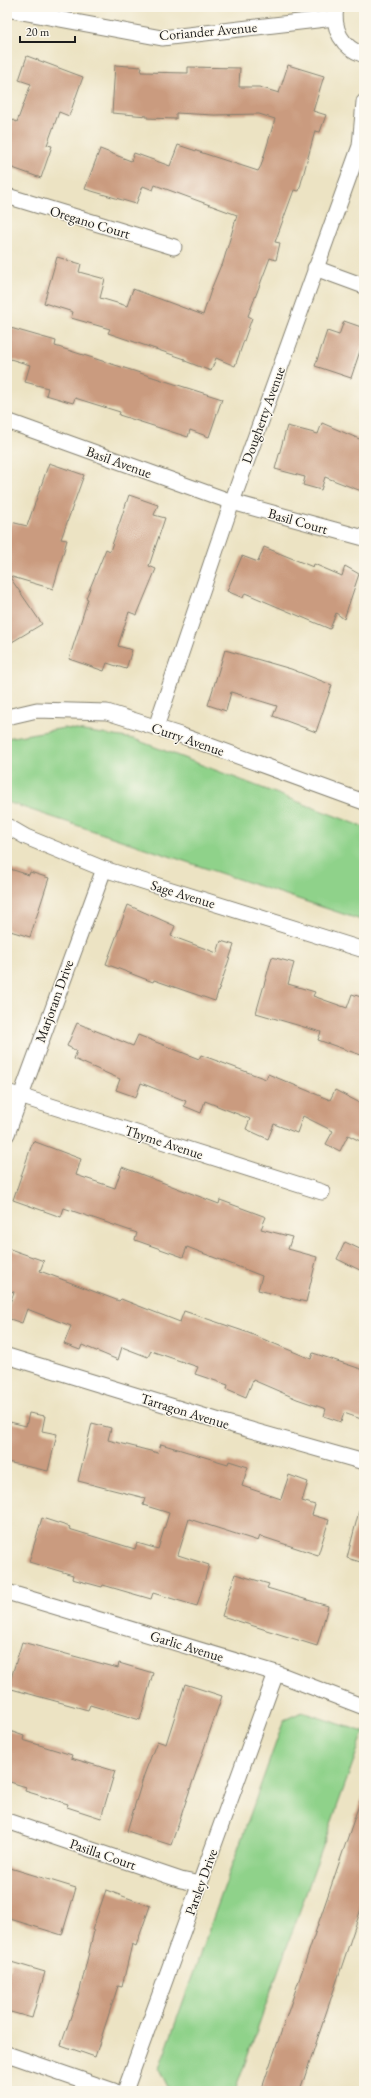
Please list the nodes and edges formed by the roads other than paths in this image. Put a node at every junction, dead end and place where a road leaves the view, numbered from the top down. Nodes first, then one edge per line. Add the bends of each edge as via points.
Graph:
1 (335, 12) edge
2 (10, 13) edge
3 (364, 55) edge
4 (364, 102) edge
5 (7, 196) edge
6 (174, 247) dead end
7 (315, 268) junction
8 (364, 286) edge
9 (8, 424) edge
10 (232, 502) junction
11 (364, 538) edge
12 (7, 717) edge
13 (156, 727) junction
14 (364, 802) edge
15 (7, 826) edge
16 (104, 868) junction
17 (364, 950) edge
18 (13, 1094) edge
19 (7, 1134) edge
20 (322, 1192) dead end
21 (7, 1356) edge
22 (364, 1462) edge
23 (7, 1592) edge
24 (276, 1673) junction
25 (364, 1707) edge
26 (7, 1821) edge
27 (200, 1884) junction
28 (7, 2054) edge
29 (114, 2091) edge
30 (125, 2091) edge

1 - 2 street, Coriander Avenue via 162,38
1 - 3 street via 337,32 344,44
4 - 7 street, Dougherty Avenue via 360,146
5 - 6 street, Oregano Court
7 - 8 street
7 - 10 street, Dougherty Avenue
9 - 10 street, Basil Avenue
10 - 11 street, Basil Court
10 - 13 street, Dougherty Avenue
12 - 13 street, Curry Avenue via 37,710 107,712
13 - 14 street, Curry Avenue
15 - 16 street, Sage Avenue via 26,837
16 - 17 street, Sage Avenue
16 - 18 street, Marjoram Drive
18 - 19 street, Marjoram Drive
18 - 20 street, Thyme Avenue
21 - 22 street, Tarragon Avenue
23 - 24 street, Garlic Avenue
24 - 25 street, Garlic Avenue
24 - 27 street, Parsley Drive
26 - 27 street, Pasilla Court via 181,1880
27 - 30 street, Parsley Drive
28 - 29 street

